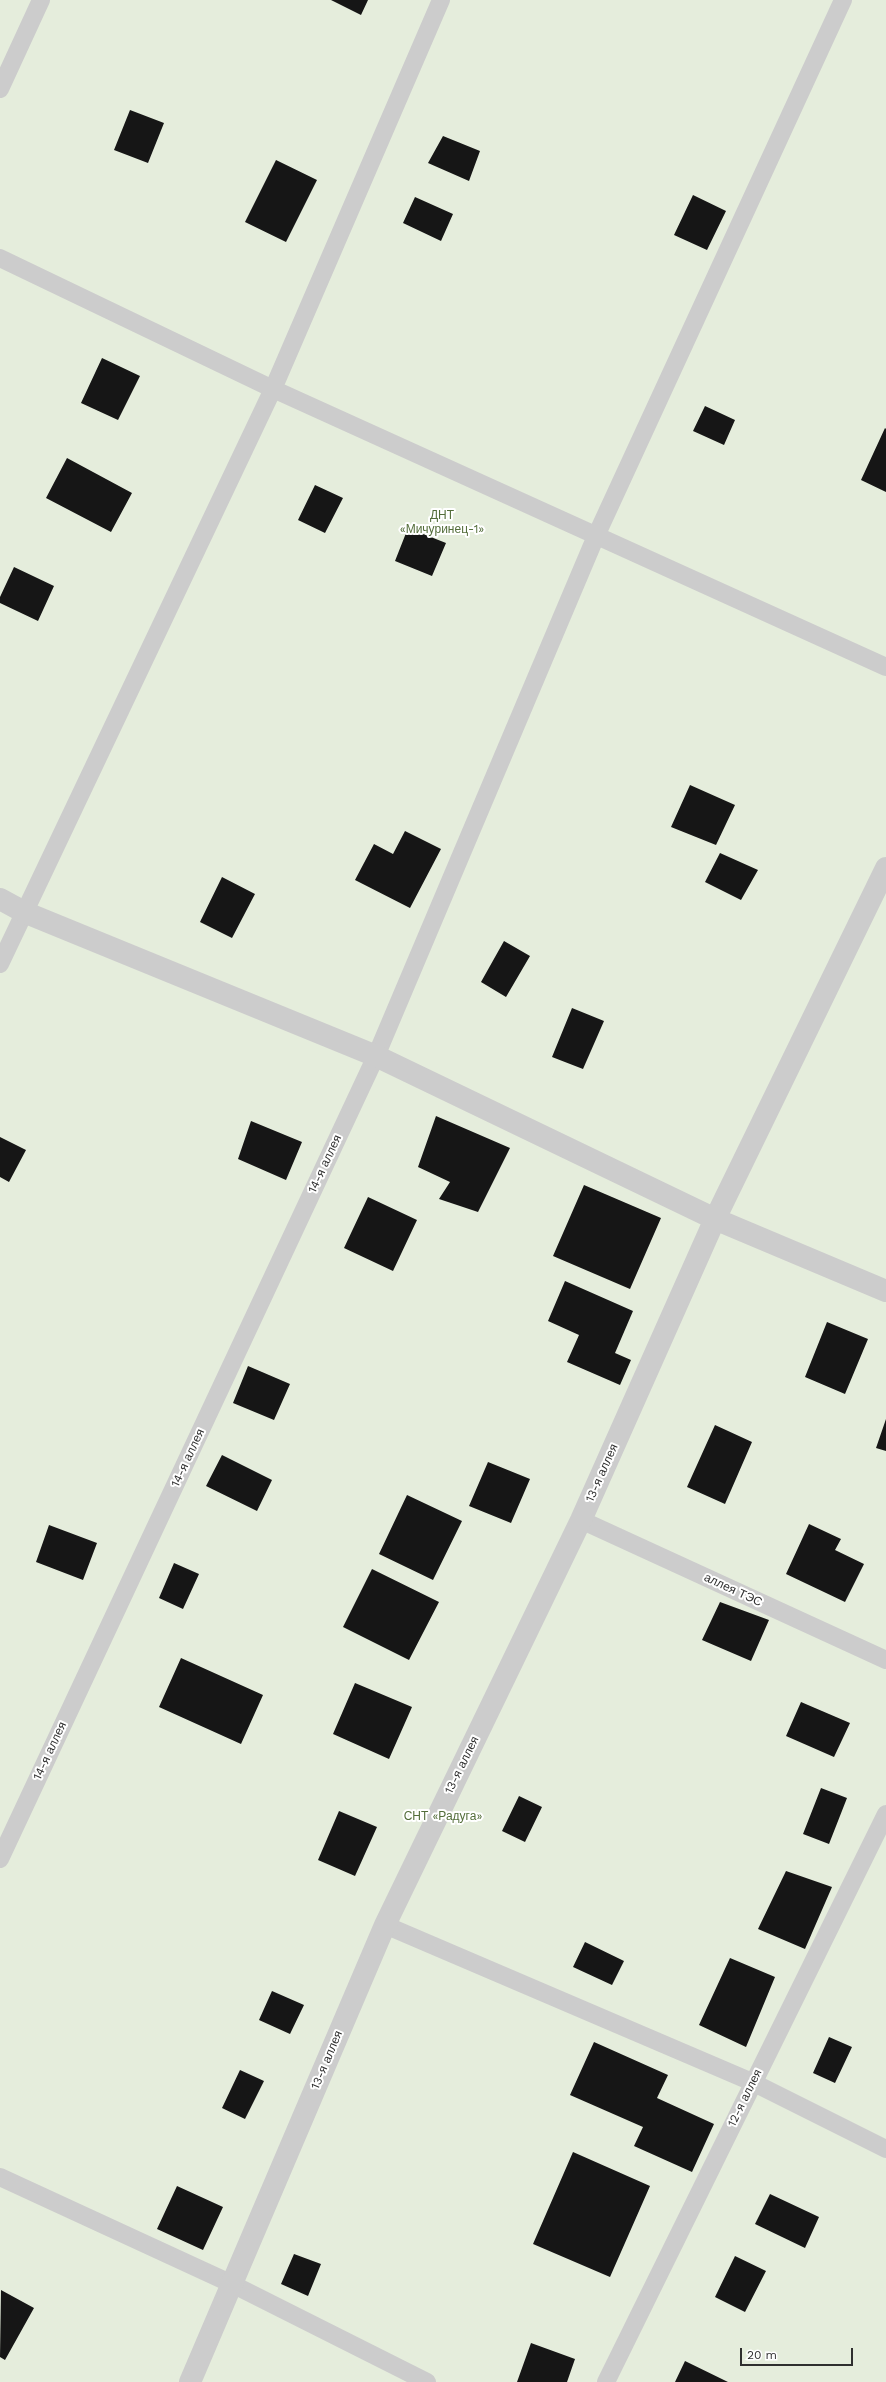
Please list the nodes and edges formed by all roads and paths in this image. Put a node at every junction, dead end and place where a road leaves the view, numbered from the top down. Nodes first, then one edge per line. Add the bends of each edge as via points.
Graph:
1 (41, 0) edge
2 (441, 0) edge
3 (843, 0) edge
4 (0, 88) edge
5 (0, 258) edge
6 (273, 389) junction
7 (596, 536) junction
8 (886, 667) edge
9 (886, 868) edge
10 (881, 891) edge
11 (0, 899) edge
12 (24, 912) junction
13 (0, 964) edge
14 (376, 1056) junction
15 (715, 1219) junction
16 (886, 1291) edge
17 (581, 1520) junction
18 (886, 1660) edge
19 (886, 1814) edge
20 (0, 1859) edge
21 (385, 1925) junction
22 (752, 2082) junction
23 (886, 2149) edge
24 (0, 2177) edge
25 (232, 2284) junction
26 (190, 2382) edge
27 (427, 2382) edge
28 (606, 2382) edge

1 - 4 lane
2 - 6 lane
3 - 7 lane, 14-я аллея
5 - 6 lane
6 - 7 lane
6 - 12 lane
7 - 8 lane
7 - 14 lane, 14-я аллея
9 - 10 street, 13-я аллея
10 - 15 street, 13-я аллея
11 - 12 street
12 - 13 lane
12 - 14 street
14 - 15 street
14 - 20 lane, 14-я аллея
15 - 16 street
15 - 17 street, 13-я аллея
17 - 18 lane, аллея ТЭС
17 - 21 street, 13-я аллея
19 - 22 lane, 12-я аллея
21 - 22 lane
21 - 25 street, 13-я аллея
22 - 23 lane
22 - 28 lane, 12-я аллея
24 - 25 lane
25 - 26 street, 13-я аллея
25 - 27 lane

